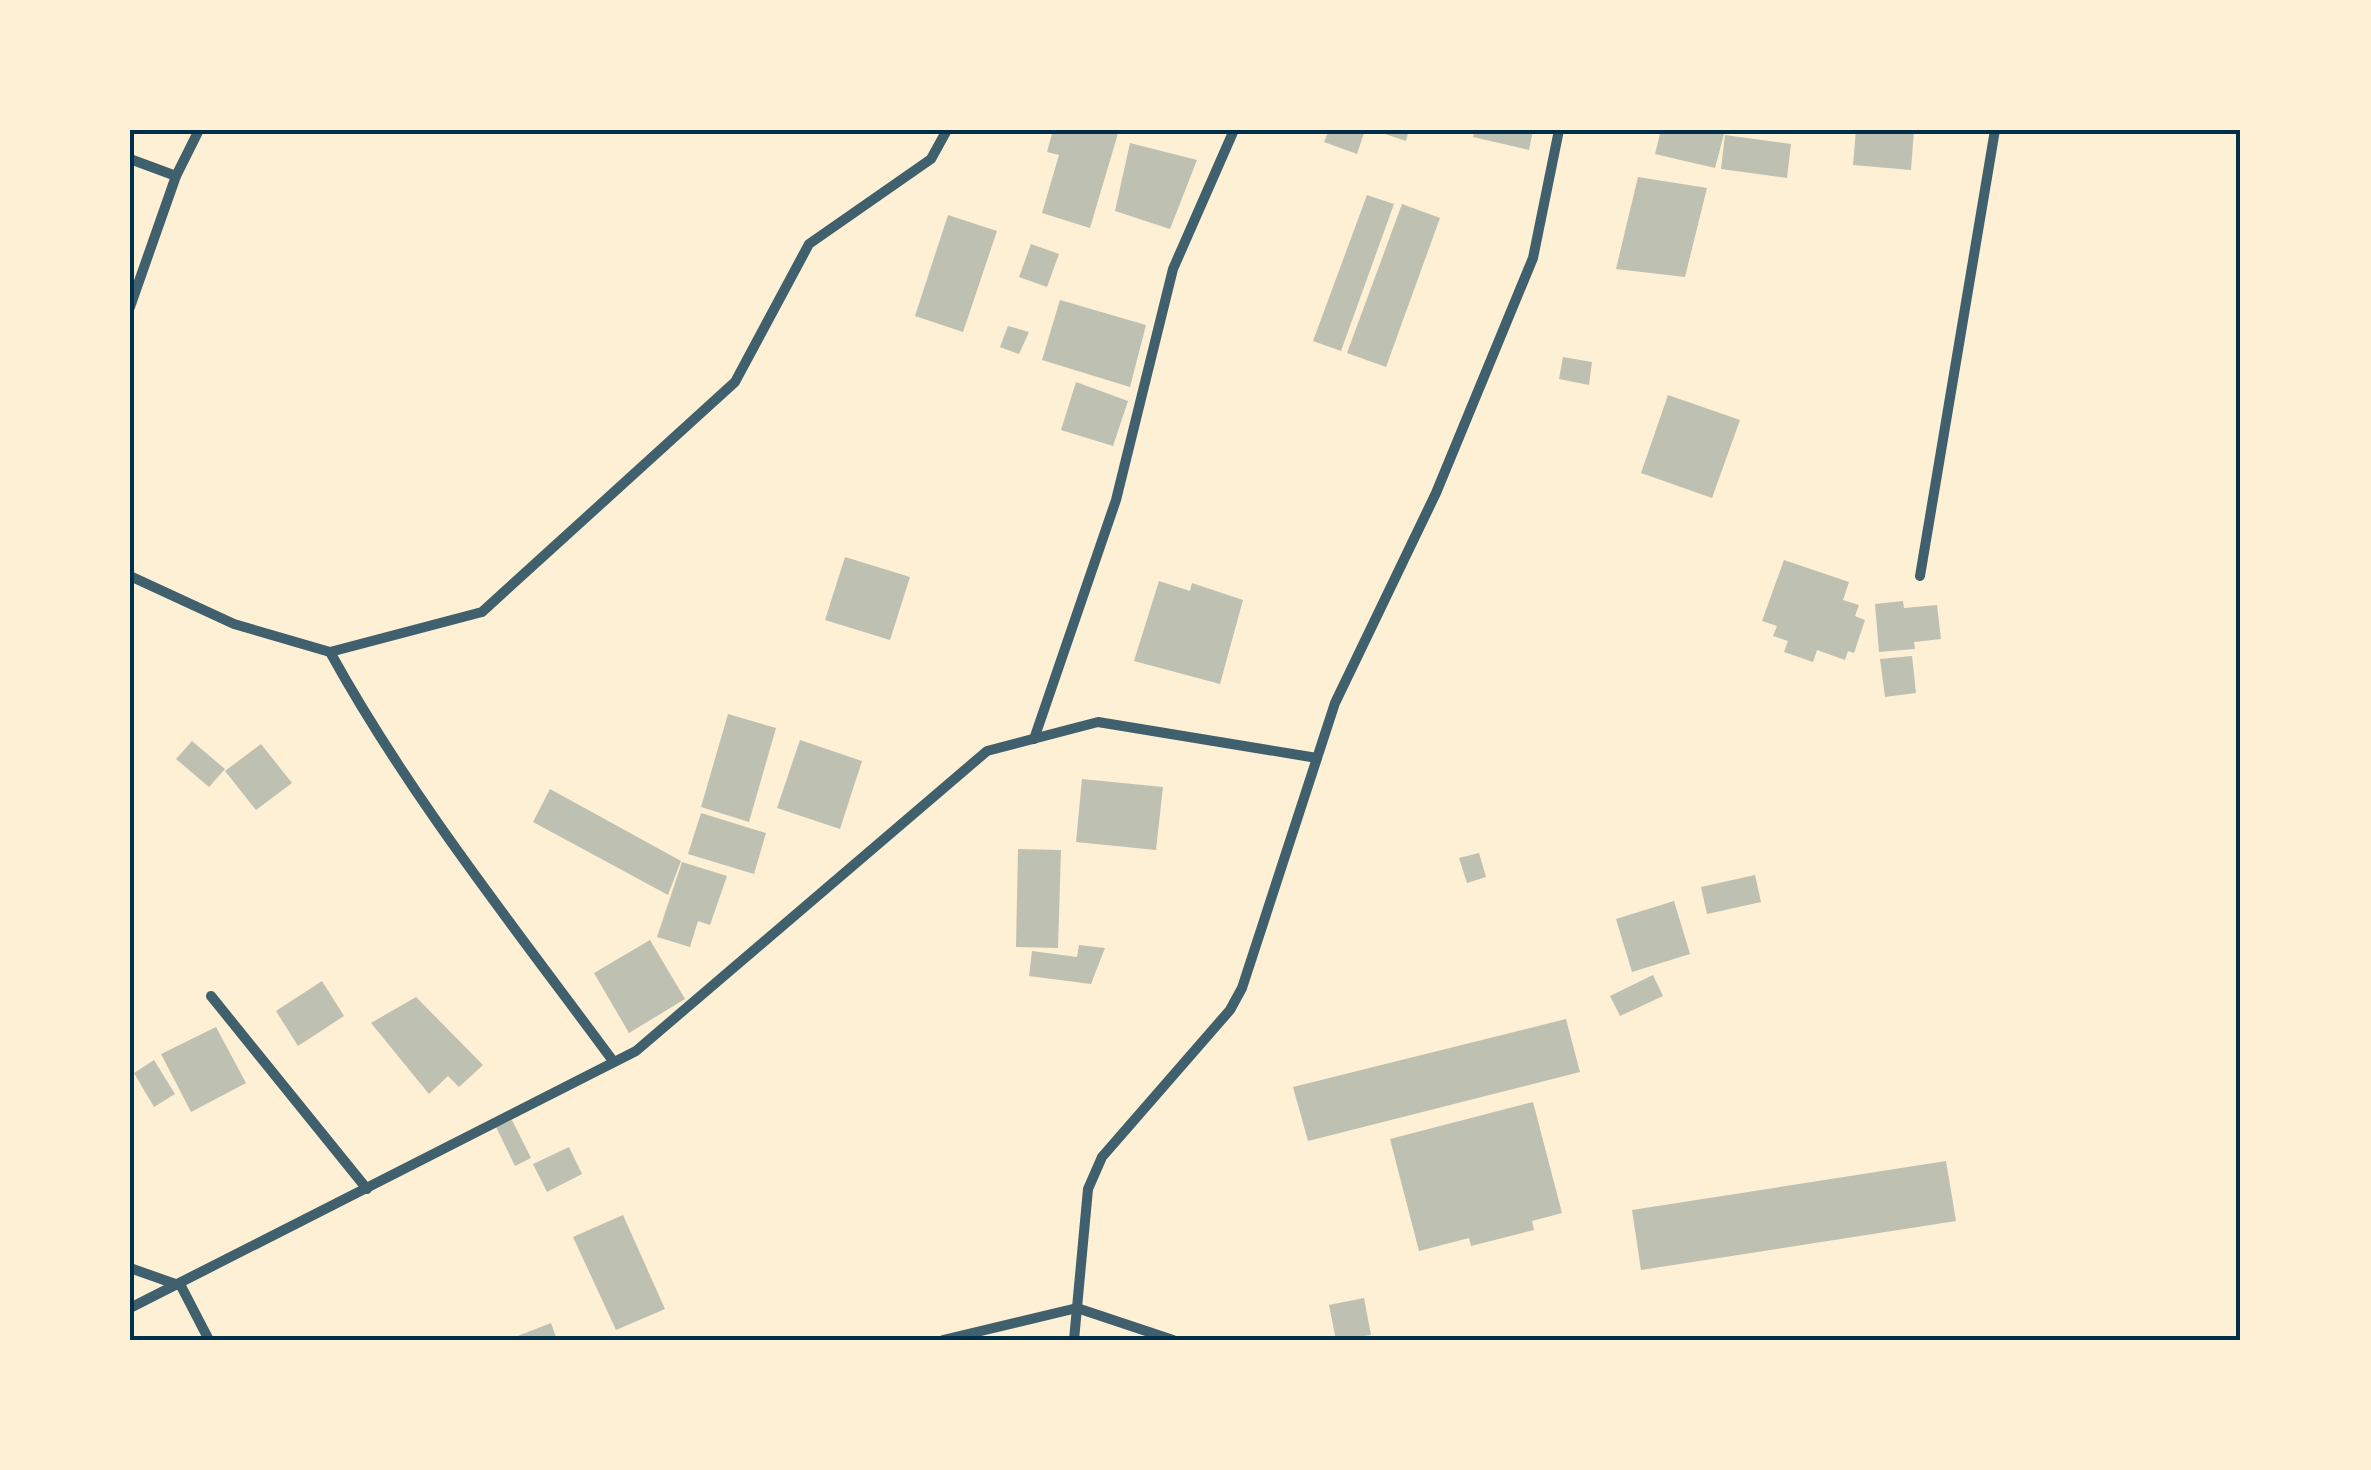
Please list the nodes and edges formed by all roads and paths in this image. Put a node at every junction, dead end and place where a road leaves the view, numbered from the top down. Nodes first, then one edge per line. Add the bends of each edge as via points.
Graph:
1 (198, 130) edge
2 (947, 130) edge
3 (1234, 130) edge
4 (1559, 130) edge
5 (1996, 130) edge
6 (130, 159) edge
7 (176, 176) junction
8 (130, 307) edge
9 (130, 576) edge
10 (1920, 576) dead end
11 (330, 652) junction
12 (1034, 739) junction
13 (1316, 758) junction
14 (211, 996) dead end
15 (613, 1061) junction
16 (366, 1190) junction
17 (130, 1268) edge
18 (181, 1286) junction
19 (130, 1308) edge
20 (1077, 1308) junction
21 (208, 1340) edge
22 (944, 1340) edge
23 (1074, 1340) edge
24 (1173, 1340) edge

1 - 7 street
2 - 11 street via 931,160 808,244 735,382 482,612
3 - 12 street via 1173,269 1116,500
4 - 13 street via 1533,258
5 - 10 street
6 - 7 street
7 - 8 street
9 - 11 street via 234,624
11 - 15 street via 438,823
12 - 13 street via 1098,722
12 - 15 street via 988,751 636,1051
13 - 20 street via 1236,999 1102,1157 1088,1189
14 - 16 street
15 - 16 street
16 - 18 street
17 - 18 street
18 - 19 street
18 - 21 street
20 - 22 street
20 - 23 street
20 - 24 street

